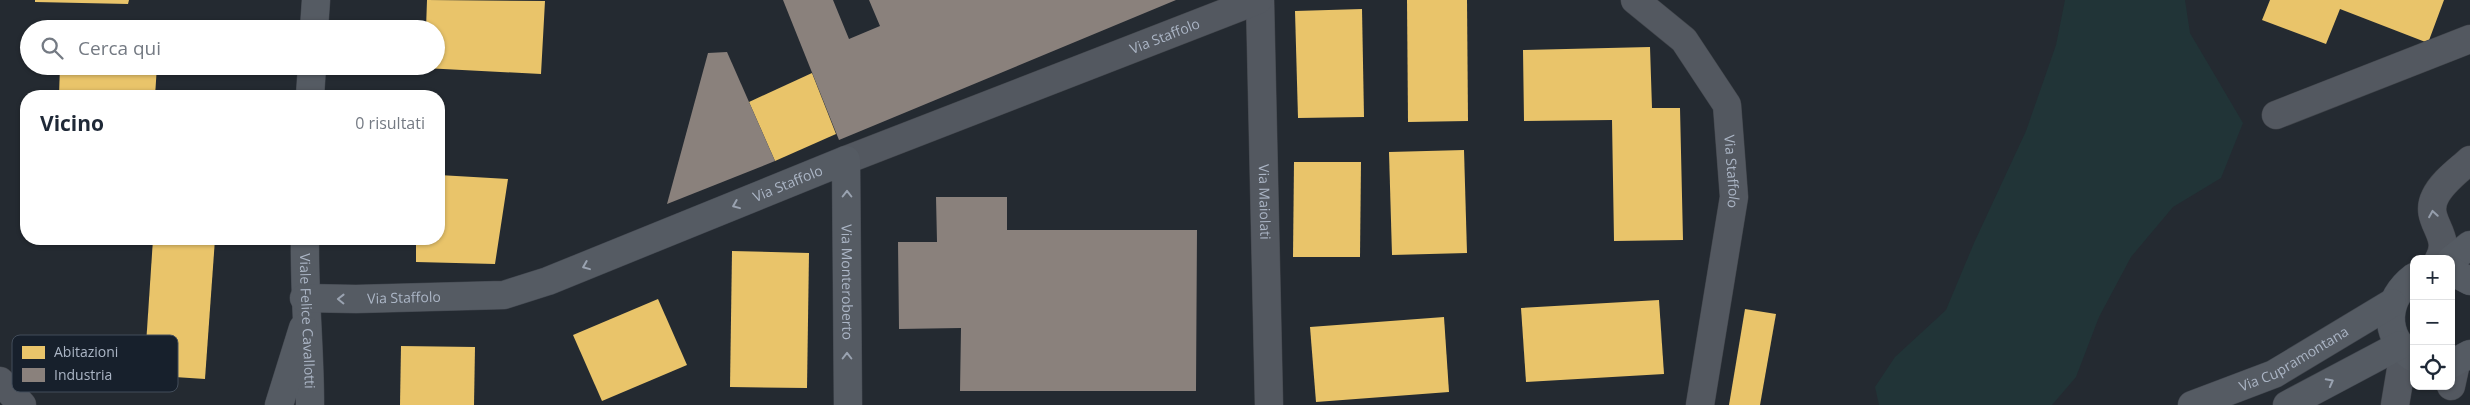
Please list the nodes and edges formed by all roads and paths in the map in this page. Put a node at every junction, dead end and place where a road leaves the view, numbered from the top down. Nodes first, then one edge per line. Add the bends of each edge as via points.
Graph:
1 (316, 0) edge
2 (1259, 0) edge
3 (1635, 0) edge
4 (315, 20) edge
5 (2470, 39) edge
6 (311, 75) edge
7 (310, 90) edge
8 (2276, 115) dead end
9 (846, 160) junction
10 (2470, 160) edge
11 (305, 245) edge
12 (2470, 245) edge
13 (2441, 255) edge
14 (2455, 257) edge
15 (2455, 273) edge
16 (2410, 280) edge
17 (2470, 282) edge
18 (2392, 303) junction
19 (305, 308) junction
20 (2406, 352) edge
21 (2456, 370) edge
22 (0, 381) edge
23 (22, 405) edge
24 (279, 405) edge
25 (310, 405) edge
26 (848, 405) edge
27 (1269, 405) edge
28 (1700, 405) edge
29 (2192, 405) edge
30 (2287, 405) edge
31 (2394, 405) edge
32 (2447, 405) edge

1 - 4 main road
2 - 9 street, Via Staffolo
2 - 27 street, Via Maiolati
3 - 28 street, Via Staffolo via 1684,40 1727,105 1734,197
5 - 8 street
6 - 7 main road
9 -> 19 main road, Via Staffolo via 548,281 504,295 356,299
26 -> 9 main road, Via Monteroberto
13 -> 10 street via 2443,239 2435,226 2432,205 2440,188
11 - 19 main road, Viale Felice Cavallotti
12 - 14 main road
15 - 17 main road
16 - 18 main road
18 - 20 main road via 2391,326
18 - 29 main road, Via Cupramontana via 2274,374
19 - 24 main road
19 - 25 main road, Viale Felice Cavallotti
30 -> 20 main road
20 - 31 street
21 - 32 street
22 - 23 street

